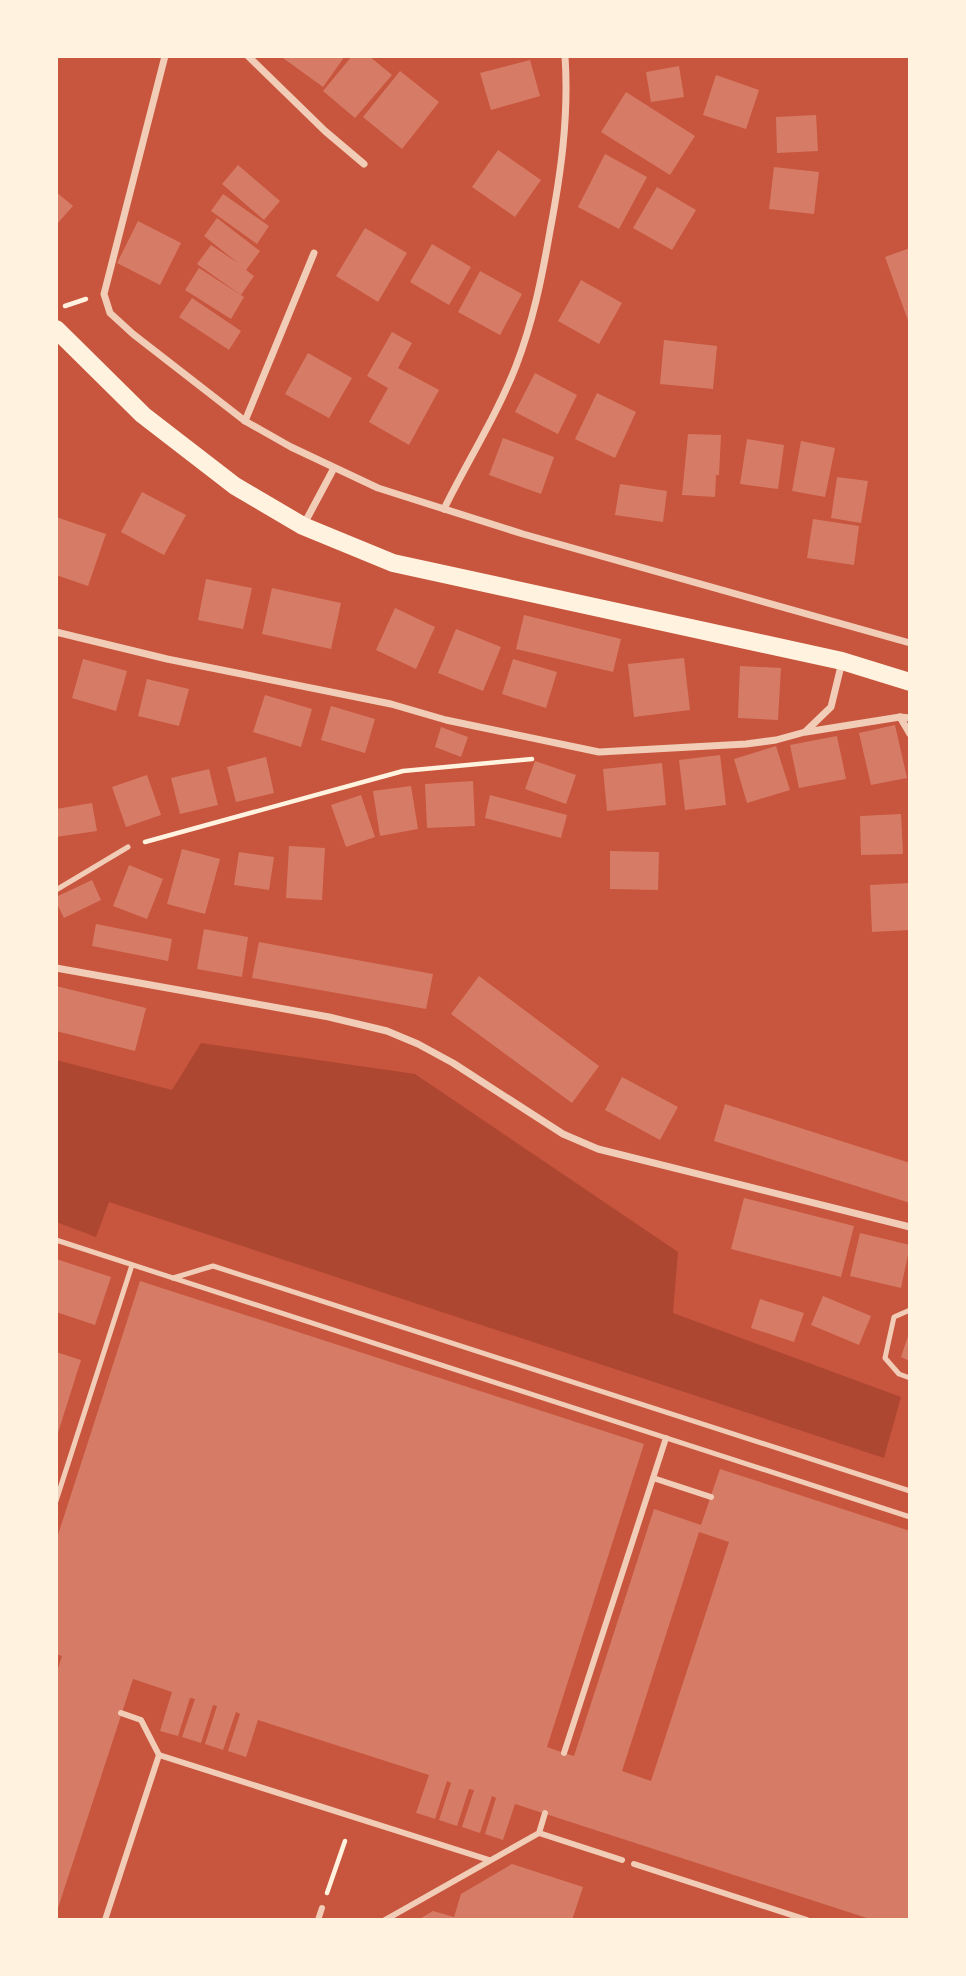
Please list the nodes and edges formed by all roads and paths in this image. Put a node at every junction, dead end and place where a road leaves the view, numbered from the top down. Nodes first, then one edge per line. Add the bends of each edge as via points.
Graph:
1 (165, 56) edge
2 (248, 56) edge
3 (565, 56) edge
4 (364, 164) dead end
5 (314, 253) dead end
6 (104, 294) junction
7 (56, 308) edge
8 (56, 329) edge
9 (245, 421) junction
10 (334, 468) junction
11 (444, 509) junction
12 (303, 526) junction
13 (56, 632) edge
14 (910, 643) edge
15 (842, 661) junction
16 (910, 682) edge
17 (900, 717) junction
18 (910, 718) edge
19 (806, 732) junction
20 (910, 734) edge
21 (534, 759) dead end
22 (128, 847) joint
23 (56, 891) edge
24 (56, 968) edge
25 (910, 1227) edge
26 (56, 1240) edge
27 (132, 1265) junction
28 (173, 1278) junction
29 (910, 1310) edge
30 (910, 1378) edge
31 (666, 1438) junction
32 (653, 1478) junction
33 (910, 1491) edge
34 (711, 1497) dead end
35 (56, 1501) edge
36 (910, 1517) edge
37 (121, 1713) dead end
38 (564, 1753) dead end
39 (159, 1755) junction
40 (545, 1813) dead end
41 (539, 1833) junction
42 (345, 1841) dead end
43 (489, 1860) junction
44 (622, 1860) dead end
45 (634, 1864) dead end
46 (322, 1908) joint
47 (105, 1920) edge
48 (318, 1920) edge
49 (385, 1920) edge
50 (807, 1920) edge

1 - 6 street
2 - 4 street
3 - 11 street via 563,153 531,323 495,413
5 - 9 street
6 - 7 path
6 - 9 street via 110,313 126,328
8 - 12 main road via 143,415 235,486
9 - 10 street
10 - 11 street
10 - 12 street
11 - 14 street
12 - 15 main road via 393,563
13 - 19 street via 599,752 746,744
15 - 16 main road
15 - 19 street via 831,708
17 - 18 street
17 - 19 street
17 - 20 street
21 - 22 path via 403,771
22 - 23 lane
24 - 25 street via 387,1031 453,1063 563,1134 598,1149
26 - 27 lane
27 - 28 lane
27 - 35 lane
28 - 31 lane
28 - 33 lane via 213,1266
29 - 30 lane via 894,1317 885,1359
31 - 32 street
31 - 36 lane
32 - 34 street
32 - 38 street
37 - 39 street via 141,1720
39 - 43 street
39 - 47 street
40 - 41 street
41 - 43 street
41 - 44 street
42 - 46 path
43 - 49 street
45 - 50 street
46 - 48 street

